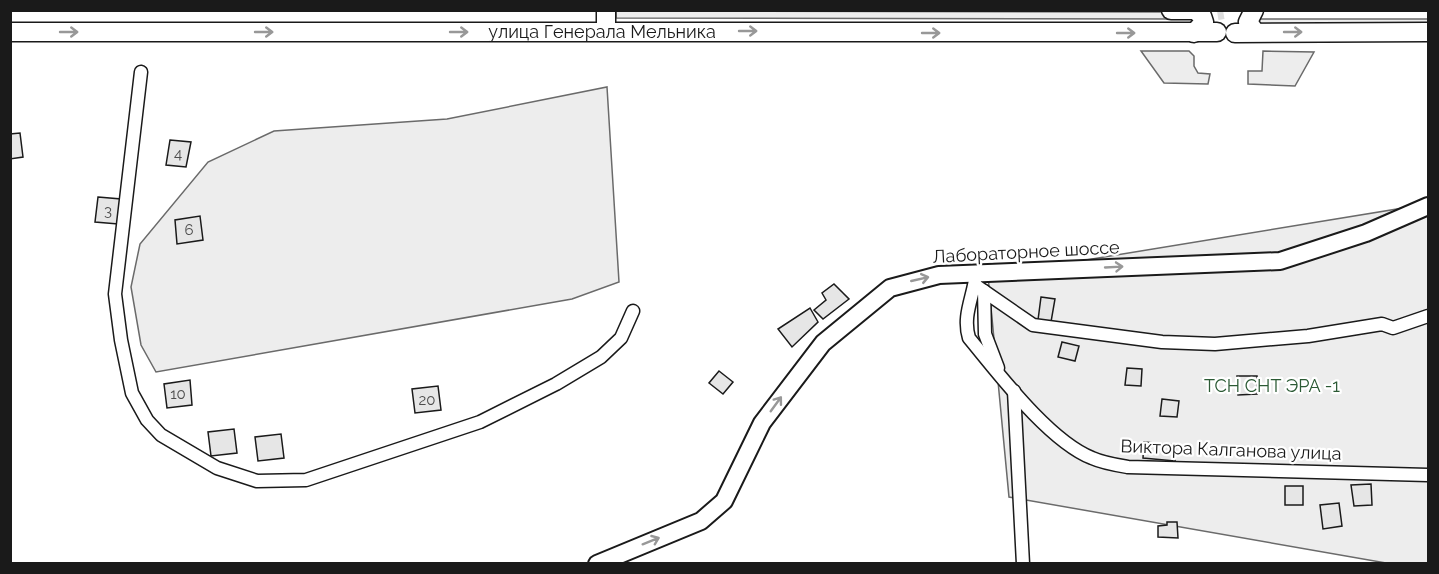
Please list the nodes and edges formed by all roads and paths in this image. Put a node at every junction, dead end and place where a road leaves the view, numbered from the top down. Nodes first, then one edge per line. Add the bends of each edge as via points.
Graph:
1 (606, 10) edge
2 (1171, 10) edge
3 (1194, 10) edge
4 (1204, 10) edge
5 (1217, 10) edge
6 (1254, 10) edge
7 (606, 31) junction
8 (10, 32) edge
9 (1255, 32) junction
10 (1428, 32) edge
11 (1194, 33) junction
12 (141, 72) dead end
13 (1428, 206) edge
14 (978, 283) junction
15 (633, 311) dead end
16 (1428, 316) edge
17 (1002, 377) junction
18 (1014, 391) junction
19 (1428, 475) edge
20 (597, 564) edge
21 (1023, 564) edge

1 - 7 main road
2 - 3 main road
3 - 11 main road via 1204,22
4 - 5 main road
6 - 9 main road via 1248,22
8 -> 7 main road, улица Генерала Мельника
7 -> 11 main road, улица Генерала Мельника
9 -> 10 main road, улица Генерала Мельника
9 - 11 main road, улица Генерала Мельника
12 - 15 street via 115,294 121,340 132,393 147,420 161,435 217,468 257,481 306,480 480,422 601,357 621,338
14 -> 13 main road, Лабораторное шоссе via 1280,261 1366,233
14 - 16 street via 1033,325 1162,342 1215,344 1308,336 1382,324 1393,328
14 - 17 street via 985,334
14 - 17 street, Виктора Калганова улица via 966,327 969,338
20 -> 14 main road, Лабораторное шоссе via 701,521 724,501 762,423 789,386 823,343 890,288 939,274
17 - 18 street, Виктора Калганова улица
18 - 19 street, Виктора Калганова улица via 1074,447 1091,458 1128,468
18 - 21 street

